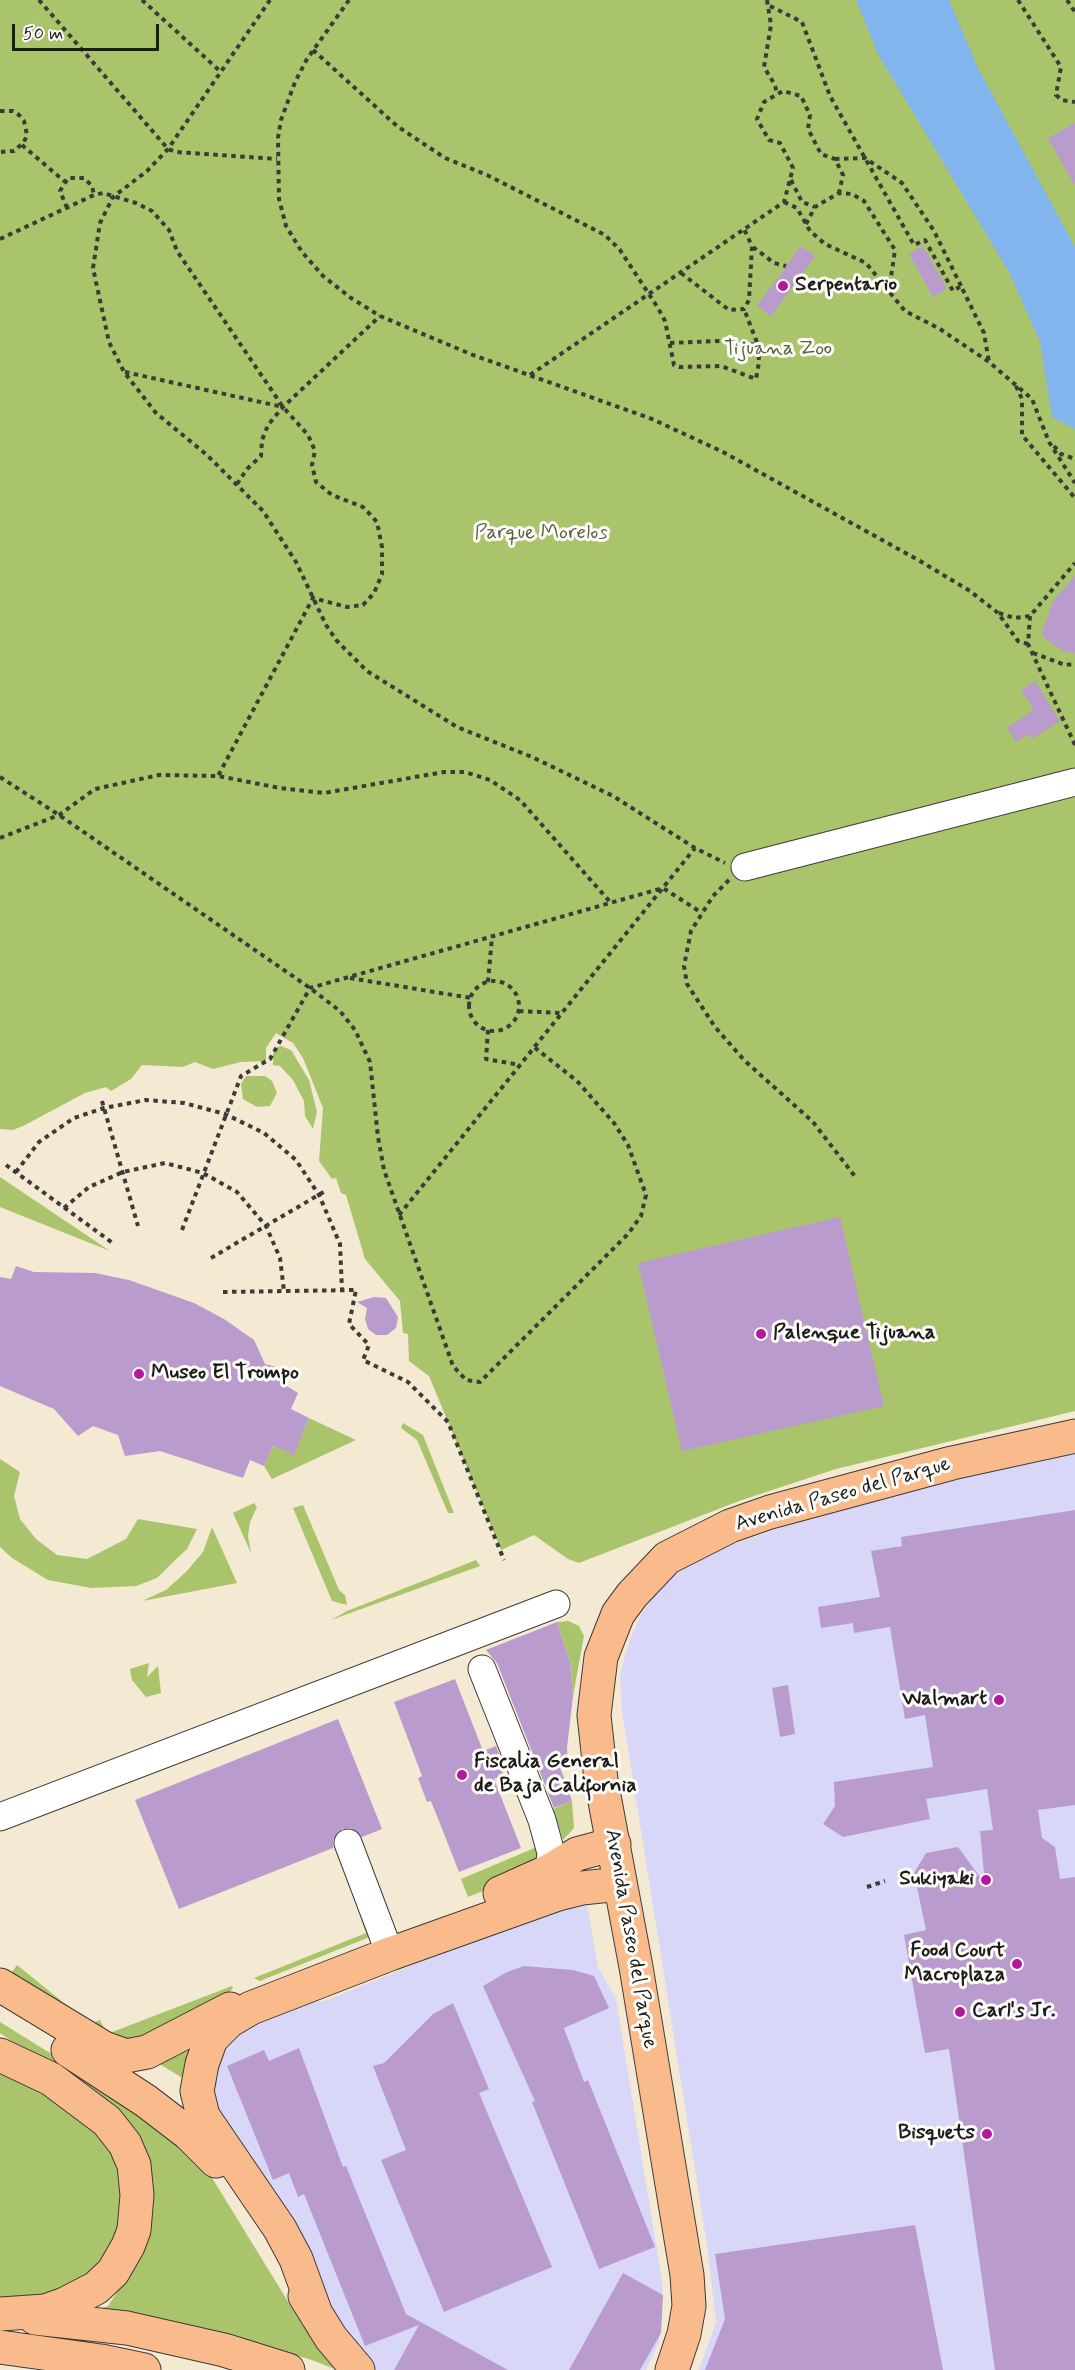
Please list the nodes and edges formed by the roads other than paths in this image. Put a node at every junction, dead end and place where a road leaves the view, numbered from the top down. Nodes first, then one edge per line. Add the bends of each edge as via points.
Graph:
1 (1075, 782) edge
2 (745, 867) road end
3 (1075, 1436) edge
4 (556, 1604) dead end
5 (482, 1669) dead end
6 (0, 1817) edge
7 (348, 1843) dead end
8 (614, 1844) junction
9 (549, 1871) junction
10 (620, 1884) junction
11 (388, 1948) junction
12 (0, 1985) edge
13 (0, 2008) edge
14 (2, 2055) edge
15 (0, 2314) edge
16 (316, 2314) junction
17 (8, 2348) edge
18 (82, 2370) edge
19 (144, 2370) edge
20 (288, 2370) edge
21 (358, 2370) edge
22 (672, 2370) edge

1 - 2 lane
3 - 8 main road, Avenida Paseo del Parque via 952,1463 770,1512 667,1558 618,1614 597,1678 596,1738
4 - 6 lane
5 - 9 lane via 542,1820 551,1853
7 - 11 lane
8 - 9 main road via 578,1854
8 - 10 main road, Avenida Paseo del Parque
9 - 11 main road
10 - 11 main road via 558,1894
10 - 22 main road, Avenida Paseo del Parque via 687,2275 689,2306
11 - 12 main road via 248,2000 137,2055 126,2056 104,2048
11 - 16 main road via 229,2021 211,2039 202,2064 197,2091 203,2116 280,2229 296,2259
13 - 16 main road via 94,2066 189,2134 246,2199
14 - 15 main road via 51,2079 107,2121 125,2144 134,2165 137,2210 128,2246 113,2272 96,2288 45,2311
15 - 20 main road via 127,2328 224,2350
16 - 21 main road
17 - 18 main road
17 - 19 main road

